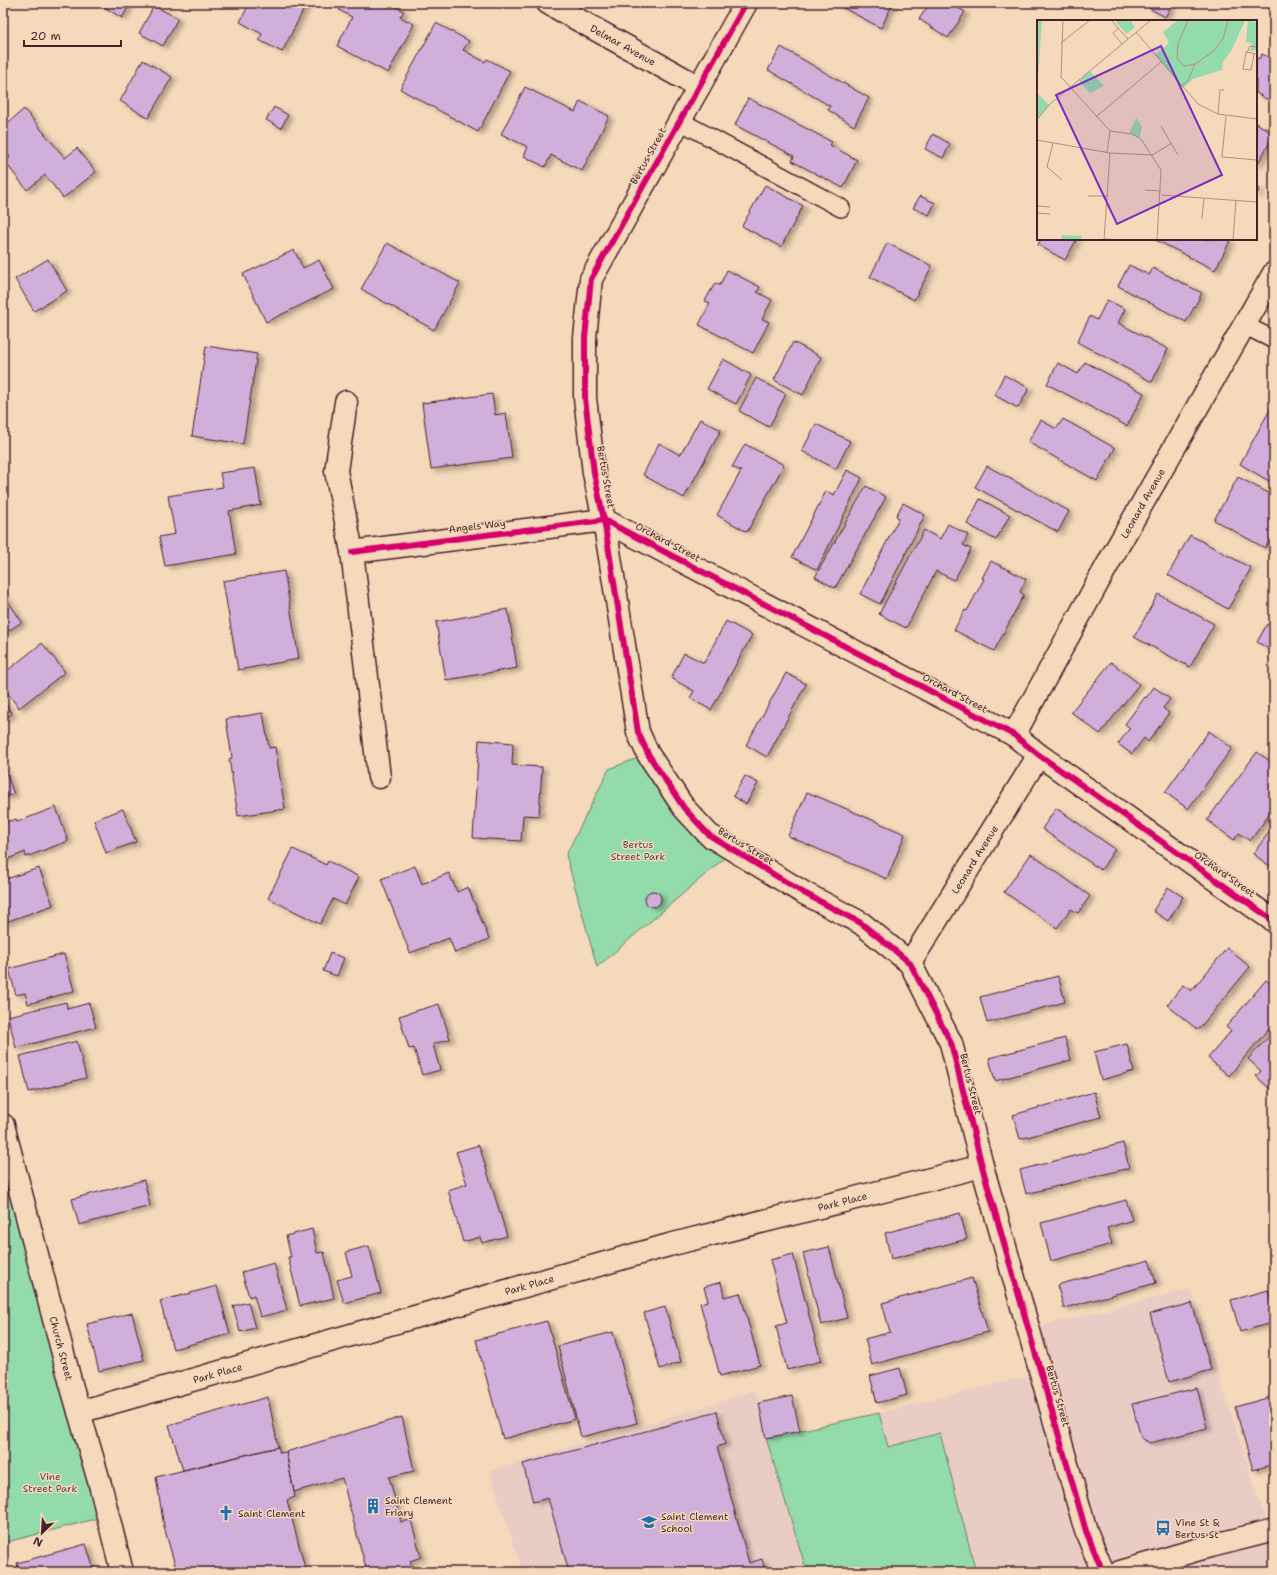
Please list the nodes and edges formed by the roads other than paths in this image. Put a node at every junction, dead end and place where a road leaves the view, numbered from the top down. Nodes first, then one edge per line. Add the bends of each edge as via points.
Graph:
1 (548, 3) edge
2 (746, 3) edge
3 (699, 87) junction
4 (680, 121) junction
5 (841, 208) dead end
6 (1274, 273) edge
7 (1244, 325) junction
8 (1274, 340) edge
9 (346, 402) dead end
10 (604, 520) junction
11 (352, 552) junction
12 (1014, 736) junction
13 (1039, 755) junction
14 (379, 777) dead end
15 (1274, 921) edge
16 (910, 963) junction
17 (3, 1125) edge
18 (982, 1166) junction
19 (79, 1412) junction
20 (1274, 1530) edge
21 (122, 1572) edge
22 (1102, 1572) edge
23 (1120, 1572) edge

1 - 3 street, Delmar Avenue
2 - 3 street, Bertus Street
3 - 4 street, Bertus Street
4 - 5 lane
4 - 10 street, Bertus Street via 591,279 585,338 585,398 594,473
6 - 7 street, Leonard Avenue
7 - 8 lane
7 - 12 street, Leonard Avenue
9 - 11 street via 336,471
10 - 11 street, Angels Way
10 - 12 street, Orchard Street
10 - 16 street, Bertus Street via 638,732 648,754 684,808 709,835 804,893 861,923
11 - 14 street
12 - 13 street, Orchard Street
13 - 15 street, Orchard Street
13 - 16 street, Leonard Avenue
16 - 18 street, Bertus Street via 951,1044
17 - 19 street, Church Street
18 - 19 street, Park Place via 669,1245
18 - 22 street, Bertus Street via 1086,1531
19 - 21 street, Church Street
20 - 23 street

